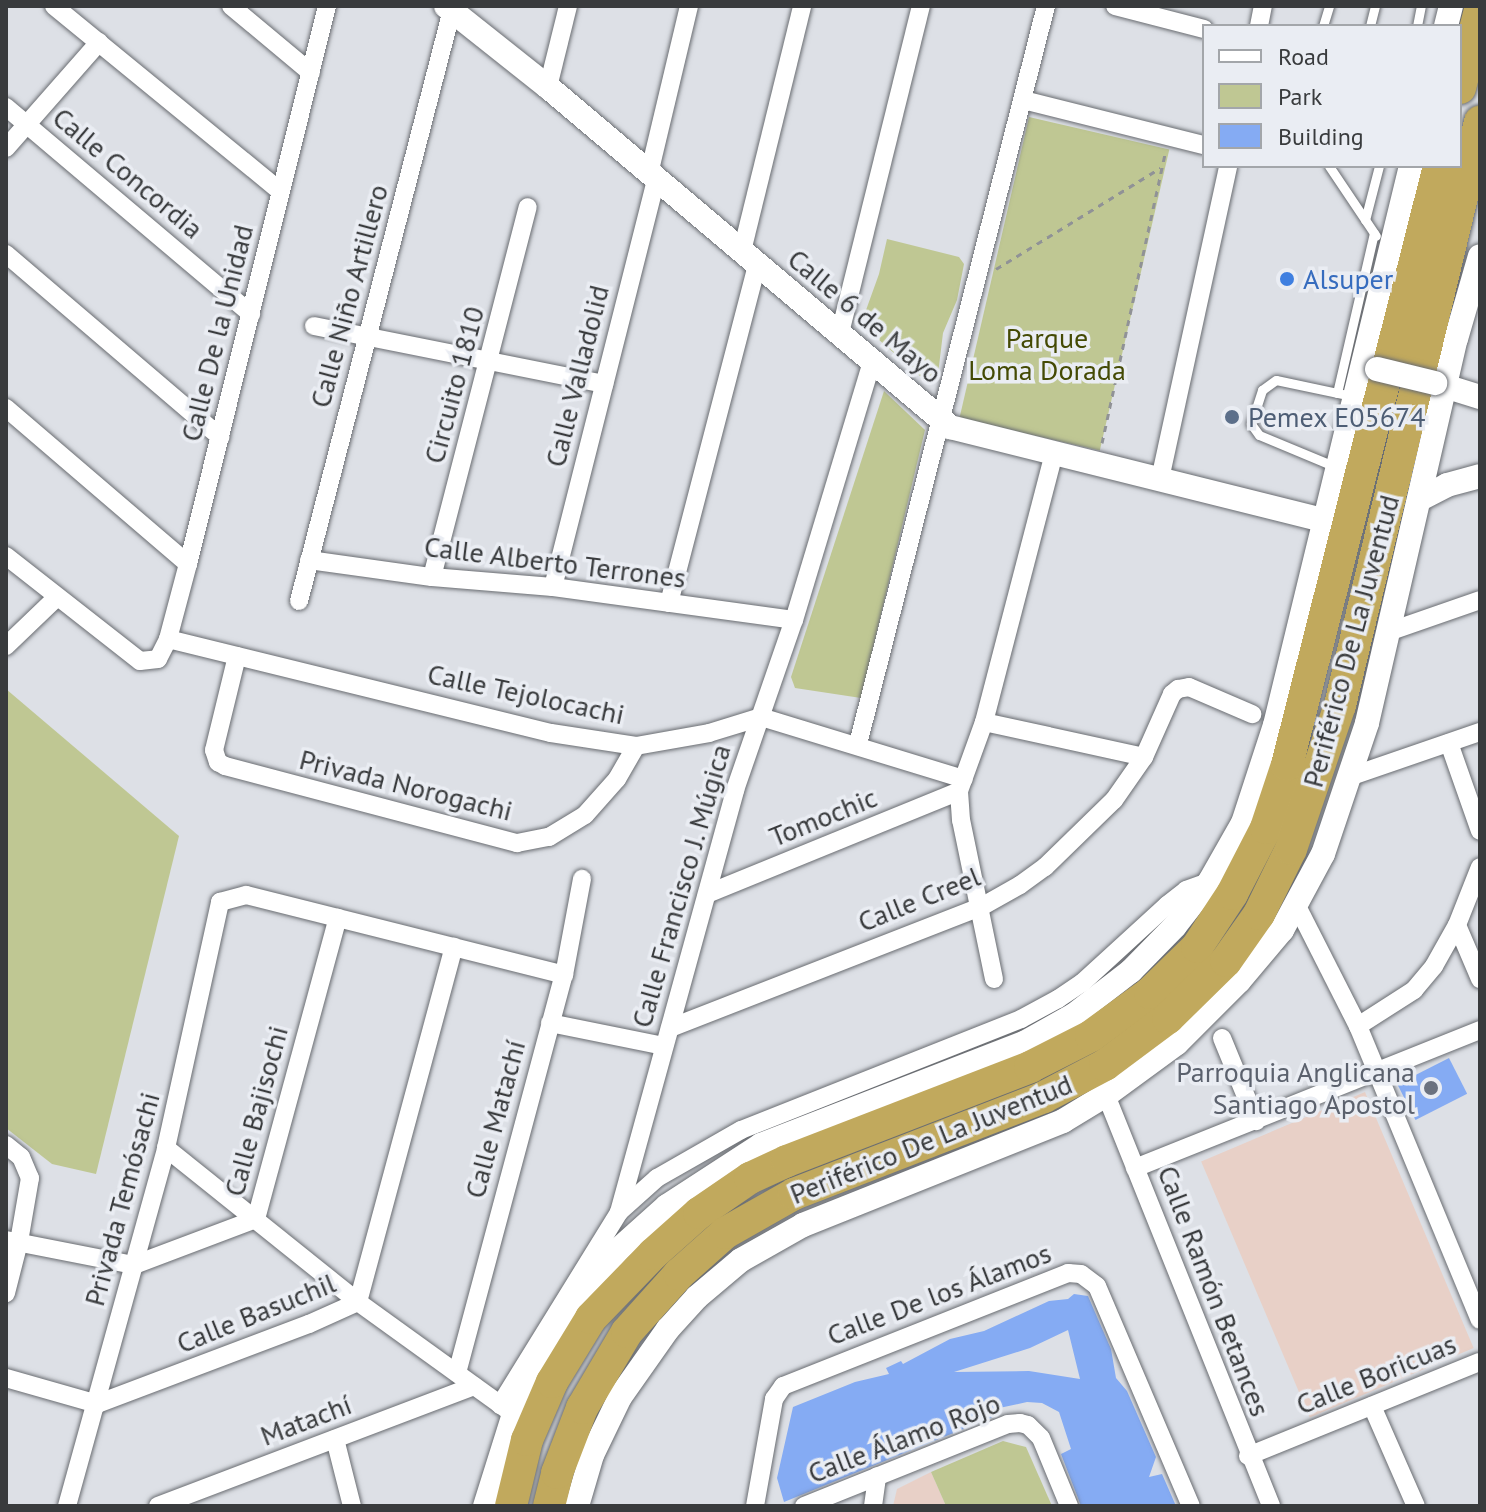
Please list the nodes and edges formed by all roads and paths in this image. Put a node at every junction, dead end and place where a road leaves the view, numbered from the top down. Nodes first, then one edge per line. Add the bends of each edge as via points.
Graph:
1 (54, 6) edge
2 (231, 6) edge
3 (327, 6) edge
4 (568, 6) edge
5 (689, 6) edge
6 (802, 6) edge
7 (921, 6) edge
8 (1046, 6) edge
9 (1115, 6) edge
10 (450, 7) edge
11 (1480, 10) edge
12 (1202, 28) edge
13 (99, 42) junction
14 (311, 73) junction
15 (1462, 80) edge
16 (548, 87) junction
17 (1023, 100) junction
18 (6, 107) edge
19 (1480, 122) edge
20 (27, 124) junction
21 (1169, 136) junction
22 (1202, 144) edge
23 (6, 148) edge
24 (1162, 167) junction
25 (1228, 168) edge
26 (1332, 168) edge
27 (1378, 168) edge
28 (1410, 168) edge
29 (1438, 168) edge
30 (653, 177) junction
31 (280, 191) junction
32 (528, 207) dead end
33 (1365, 220) junction
34 (1374, 233) junction
35 (6, 254) edge
36 (1000, 254) dead end
37 (1388, 254) junction
38 (1480, 256) edge
39 (750, 258) junction
40 (996, 269) junction
41 (992, 283) dead end
42 (251, 314) junction
43 (314, 326) dead end
44 (840, 333) junction
45 (367, 337) junction
46 (872, 361) junction
47 (489, 363) junction
48 (1370, 367) junction
49 (604, 384) junction
50 (1440, 385) junction
51 (1346, 395) junction
52 (1480, 397) edge
53 (6, 408) edge
54 (942, 421) junction
55 (220, 437) junction
56 (1101, 446) dead end
57 (1054, 453) junction
58 (1336, 467) junction
59 (1480, 476) edge
60 (1160, 479) junction
61 (1420, 499) junction
62 (1323, 520) junction
63 (6, 556) edge
64 (309, 560) junction
65 (188, 564) junction
66 (432, 577) junction
67 (553, 587) junction
68 (56, 598) junction
69 (1480, 600) edge
70 (299, 601) dead end
71 (669, 603) junction
72 (794, 620) junction
73 (1388, 632) junction
74 (168, 639) junction
75 (6, 646) edge
76 (237, 656) junction
77 (1252, 714) dead end
78 (761, 717) junction
79 (984, 722) junction
80 (1480, 732) edge
81 (1449, 743) junction
82 (858, 744) junction
83 (636, 746) junction
84 (1144, 757) junction
85 (1349, 777) junction
86 (962, 785) junction
87 (1480, 831) edge
88 (1480, 867) edge
89 (582, 879) dead end
90 (707, 894) junction
91 (1297, 906) junction
92 (981, 907) junction
93 (338, 918) junction
94 (1457, 925) junction
95 (454, 947) junction
96 (564, 975) junction
97 (994, 979) dead end
98 (1480, 979) edge
99 (1088, 991) junction
100 (550, 1023) junction
101 (1358, 1026) junction
102 (1480, 1030) edge
103 (667, 1037) junction
104 (1222, 1038) dead end
105 (1376, 1073) junction
106 (1106, 1095) junction
107 (1256, 1121) junction
108 (6, 1145) edge
109 (166, 1148) junction
110 (1135, 1168) junction
111 (619, 1212) junction
112 (256, 1219) junction
113 (13, 1241) edge
114 (134, 1265) junction
115 (6, 1293) edge
116 (358, 1302) junction
117 (1480, 1320) edge
118 (1480, 1362) edge
119 (457, 1373) junction
120 (6, 1378) edge
121 (474, 1386) junction
122 (97, 1404) junction
123 (1372, 1406) junction
124 (507, 1409) junction
125 (335, 1439) junction
126 (1248, 1456) junction
127 (877, 1476) junction
128 (67, 1506) edge
129 (158, 1506) edge
130 (352, 1506) edge
131 (485, 1506) edge
132 (511, 1506) edge
133 (549, 1506) edge
134 (577, 1506) edge
135 (755, 1506) edge
136 (804, 1506) edge
137 (873, 1506) edge
138 (1069, 1506) edge
139 (1191, 1506) edge
140 (1271, 1506) edge
141 (1416, 1506) edge

1 - 13 street
2 - 14 street
3 - 14 street, Calle De la Unidad
4 - 16 street
5 - 30 street, Calle Valladolid
6 - 39 street
7 - 44 street
8 - 17 street
9 - 12 street
10 - 16 main road, Calle 6 de Mayo
10 - 45 street, Calle Niño Artillero
11 - 15 highway
13 - 20 street
13 - 31 street
14 - 31 street, Calle De la Unidad
16 - 30 main road, Calle 6 de Mayo
17 - 21 street
17 - 54 street
18 - 20 street, Calle Concordia
19 - 133 highway, Periférico De La Juventud via 1340,705 1291,849 1259,914 1216,971 1168,1018 1105,1065 1044,1097 794,1194 725,1233 627,1332 582,1408
20 - 23 street
20 - 42 street, Calle Concordia
21 - 22 street
21 - 24 path
24 - 40 path
24 - 56 path
25 - 60 street
26 - 33 lane
27 - 33 lane
28 - 37 main road
29 - 132 highway, Periférico De La Juventud via 1287,765 1266,828 1197,947 1150,993 1091,1036 1030,1067 787,1161 750,1178 699,1213 591,1318 552,1382 527,1440
30 - 39 main road, Calle 6 de Mayo
30 - 49 street, Calle Valladolid
31 - 42 street, Calle De la Unidad
32 - 47 street, Circuito 1810
33 - 34 lane
34 - 37 lane
34 - 51 lane
35 - 55 street
36 - 40 path
37 - 48 main road
38 - 50 main road
39 - 44 main road, Calle 6 de Mayo
39 - 71 street
40 - 41 path
42 - 55 street, Calle De la Unidad
43 - 45 street
44 - 46 main road, Calle 6 de Mayo
45 - 47 street
45 - 64 street, Calle Niño Artillero
46 - 54 main road, Calle 6 de Mayo
46 - 72 street, Calle Francisco J. Múgica
47 - 49 street
47 - 66 street, Circuito 1810
48 - 50 main road, bridge
48 - 51 main road
49 - 67 street, Calle Valladolid
50 - 52 main road
50 - 61 main road
51 - 58 main road
51 - 58 lane via 1276,380 1262,390 1251,424 1259,435
53 - 65 street
54 - 57 main road, Calle 6 de Mayo
54 - 82 street
55 - 65 street, Calle De la Unidad
57 - 60 main road, Calle 6 de Mayo
57 - 79 street
58 - 62 main road
59 - 61 main road
60 - 62 main road, Calle 6 de Mayo
61 - 73 main road
62 - 99 main road via 1254,796 1210,881 1164,938 1131,971
63 - 68 street
64 - 66 street, Calle Alberto Terrones
64 - 70 street, Calle Niño Artillero
65 - 74 street, Calle De la Unidad
66 - 67 street, Calle Alberto Terrones
67 - 71 street, Calle Alberto Terrones
68 - 74 street, Calle De la Unidad via 136,659 158,659
68 - 75 street
69 - 73 street
71 - 72 street, Calle Alberto Terrones
72 - 78 street, Calle Francisco J. Múgica
73 - 85 main road
74 - 76 street, Calle Tejolocachi
76 - 83 street, Calle Tejolocachi via 551,733
76 - 83 street, Privada Norogachi via 214,750 218,762 517,843 549,837 585,815 617,779
77 - 84 street, Calle Creel via 1189,687 1178,689
78 - 82 street
78 - 83 street, Calle Tejolocachi
78 - 90 street, Calle Francisco J. Múgica
79 - 84 street
79 - 86 street
80 - 81 street
81 - 85 street
81 - 87 street
82 - 86 street
84 - 92 street, Calle Creel via 1114,800 1045,867
85 - 91 main road via 1323,854
86 - 90 street, Tomochic
86 - 92 street via 961,820
88 - 94 street
89 - 96 street, Calle Matachí
90 - 103 street, Calle Francisco J. Múgica
91 - 101 street
91 - 106 main road via 1282,930 1177,1043
92 - 97 street
92 - 103 street, Calle Creel
93 - 95 street
93 - 109 street, Privada Temósachi via 246,895 220,902
93 - 112 street, Calle Bajisochi
94 - 98 street
94 - 101 street via 1414,990
95 - 96 street
95 - 116 street, Calle Basuchil
96 - 100 street, Calle Matachí
99 - 111 street via 741,1130 657,1178
99 - 124 main road via 1026,1042 761,1145 667,1206 618,1250
100 - 103 street
100 - 119 street, Calle Matachí
101 - 105 street
102 - 105 street
103 - 111 street, Calle Francisco J. Múgica
104 - 107 street
105 - 107 street
105 - 117 street
106 - 110 street, Calle Ramón Betances
106 - 134 main road via 1063,1121 803,1225 741,1260 668,1329 620,1397 592,1455
107 - 110 street
108 - 113 street via 29,1171
109 - 112 street
109 - 114 street, Privada Temósachi
110 - 126 street, Calle Ramón Betances
111 - 124 street, Calle Francisco J. Múgica
112 - 114 street, Calle Bajisochi
112 - 116 street
113 - 114 street
113 - 115 street
114 - 122 street, Privada Temósachi
116 - 119 street
116 - 122 street, Calle Basuchil
118 - 123 street, Calle Boricuas
119 - 121 street
120 - 122 street
121 - 124 street
121 - 125 street, Matachí
122 - 128 street, Privada Temósachi
123 - 126 street, Calle Boricuas
123 - 141 street
124 - 131 main road
125 - 129 street, Matachí
125 - 130 street
126 - 140 street, Calle Ramón Betances
127 - 136 street, Calle Álamo Rojo
127 - 137 street
127 - 138 street, Calle Álamo Rojo via 1020,1423 1041,1438
135 - 139 street, Calle De los Álamos via 774,1399 783,1386 1068,1273 1081,1274 1097,1286

